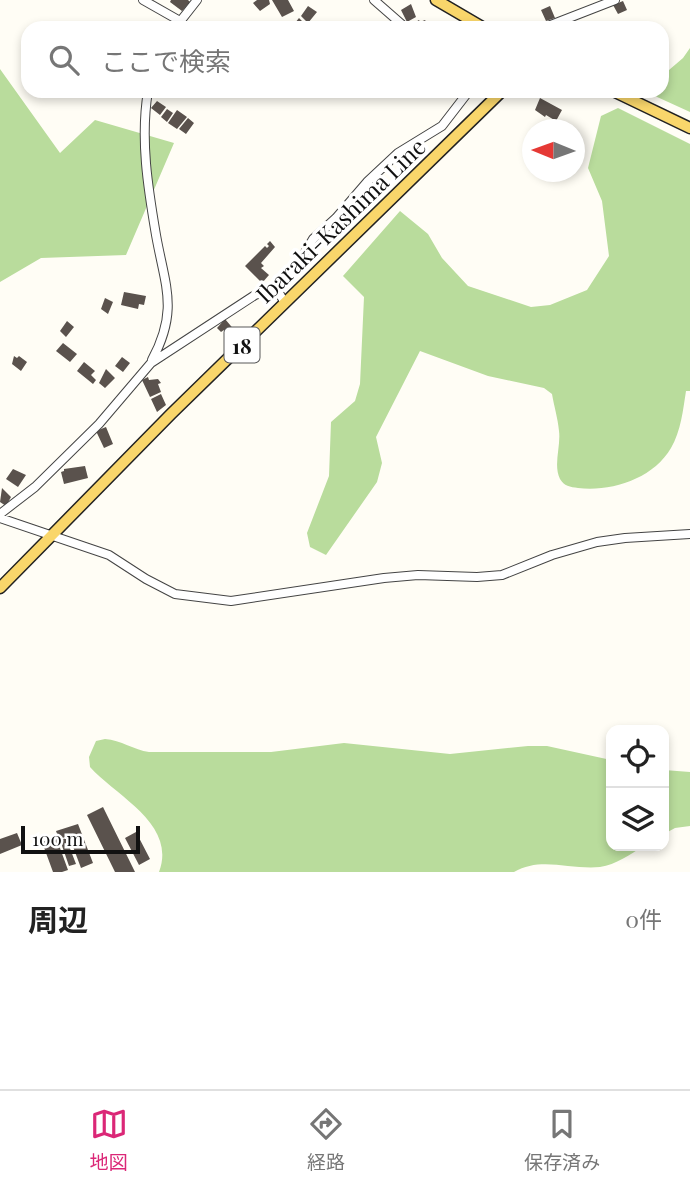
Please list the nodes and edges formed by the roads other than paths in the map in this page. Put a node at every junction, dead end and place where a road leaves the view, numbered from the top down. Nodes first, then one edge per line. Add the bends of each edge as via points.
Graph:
1 (144, 0) edge
2 (197, 0) edge
3 (374, 0) edge
4 (436, 0) edge
5 (615, 0) edge
6 (174, 21) edge
7 (180, 21) edge
8 (398, 21) edge
9 (472, 21) edge
10 (561, 21) edge
11 (147, 98) edge
12 (464, 98) edge
13 (495, 98) edge
14 (627, 98) edge
15 (447, 121) junction
16 (690, 128) edge
17 (458, 134) junction
18 (276, 288) junction
19 (285, 303) junction
20 (151, 363) junction
21 (0, 516) edge
22 (690, 534) edge
23 (50, 536) junction
24 (0, 588) edge

1 - 6 street
2 - 7 street
3 - 8 street
4 - 9 main road
5 - 10 street
11 - 20 street via 146,163 168,306
12 - 15 street
13 - 17 main road, Ibaraki-Kashima Line / 18
14 - 16 main road
15 - 17 street
15 - 18 street via 398,153 367,182 313,239 297,267
17 - 19 main road, Ibaraki-Kashima Line / 18
18 - 19 street
18 - 20 street via 255,295
19 - 23 main road, Ibaraki-Kashima Line / 18
20 - 21 street via 99,424
21 - 23 street
22 - 23 street via 597,542 502,575 384,578 232,601 175,594 109,555
23 - 24 main road, Ibaraki-Kashima Line / 18

